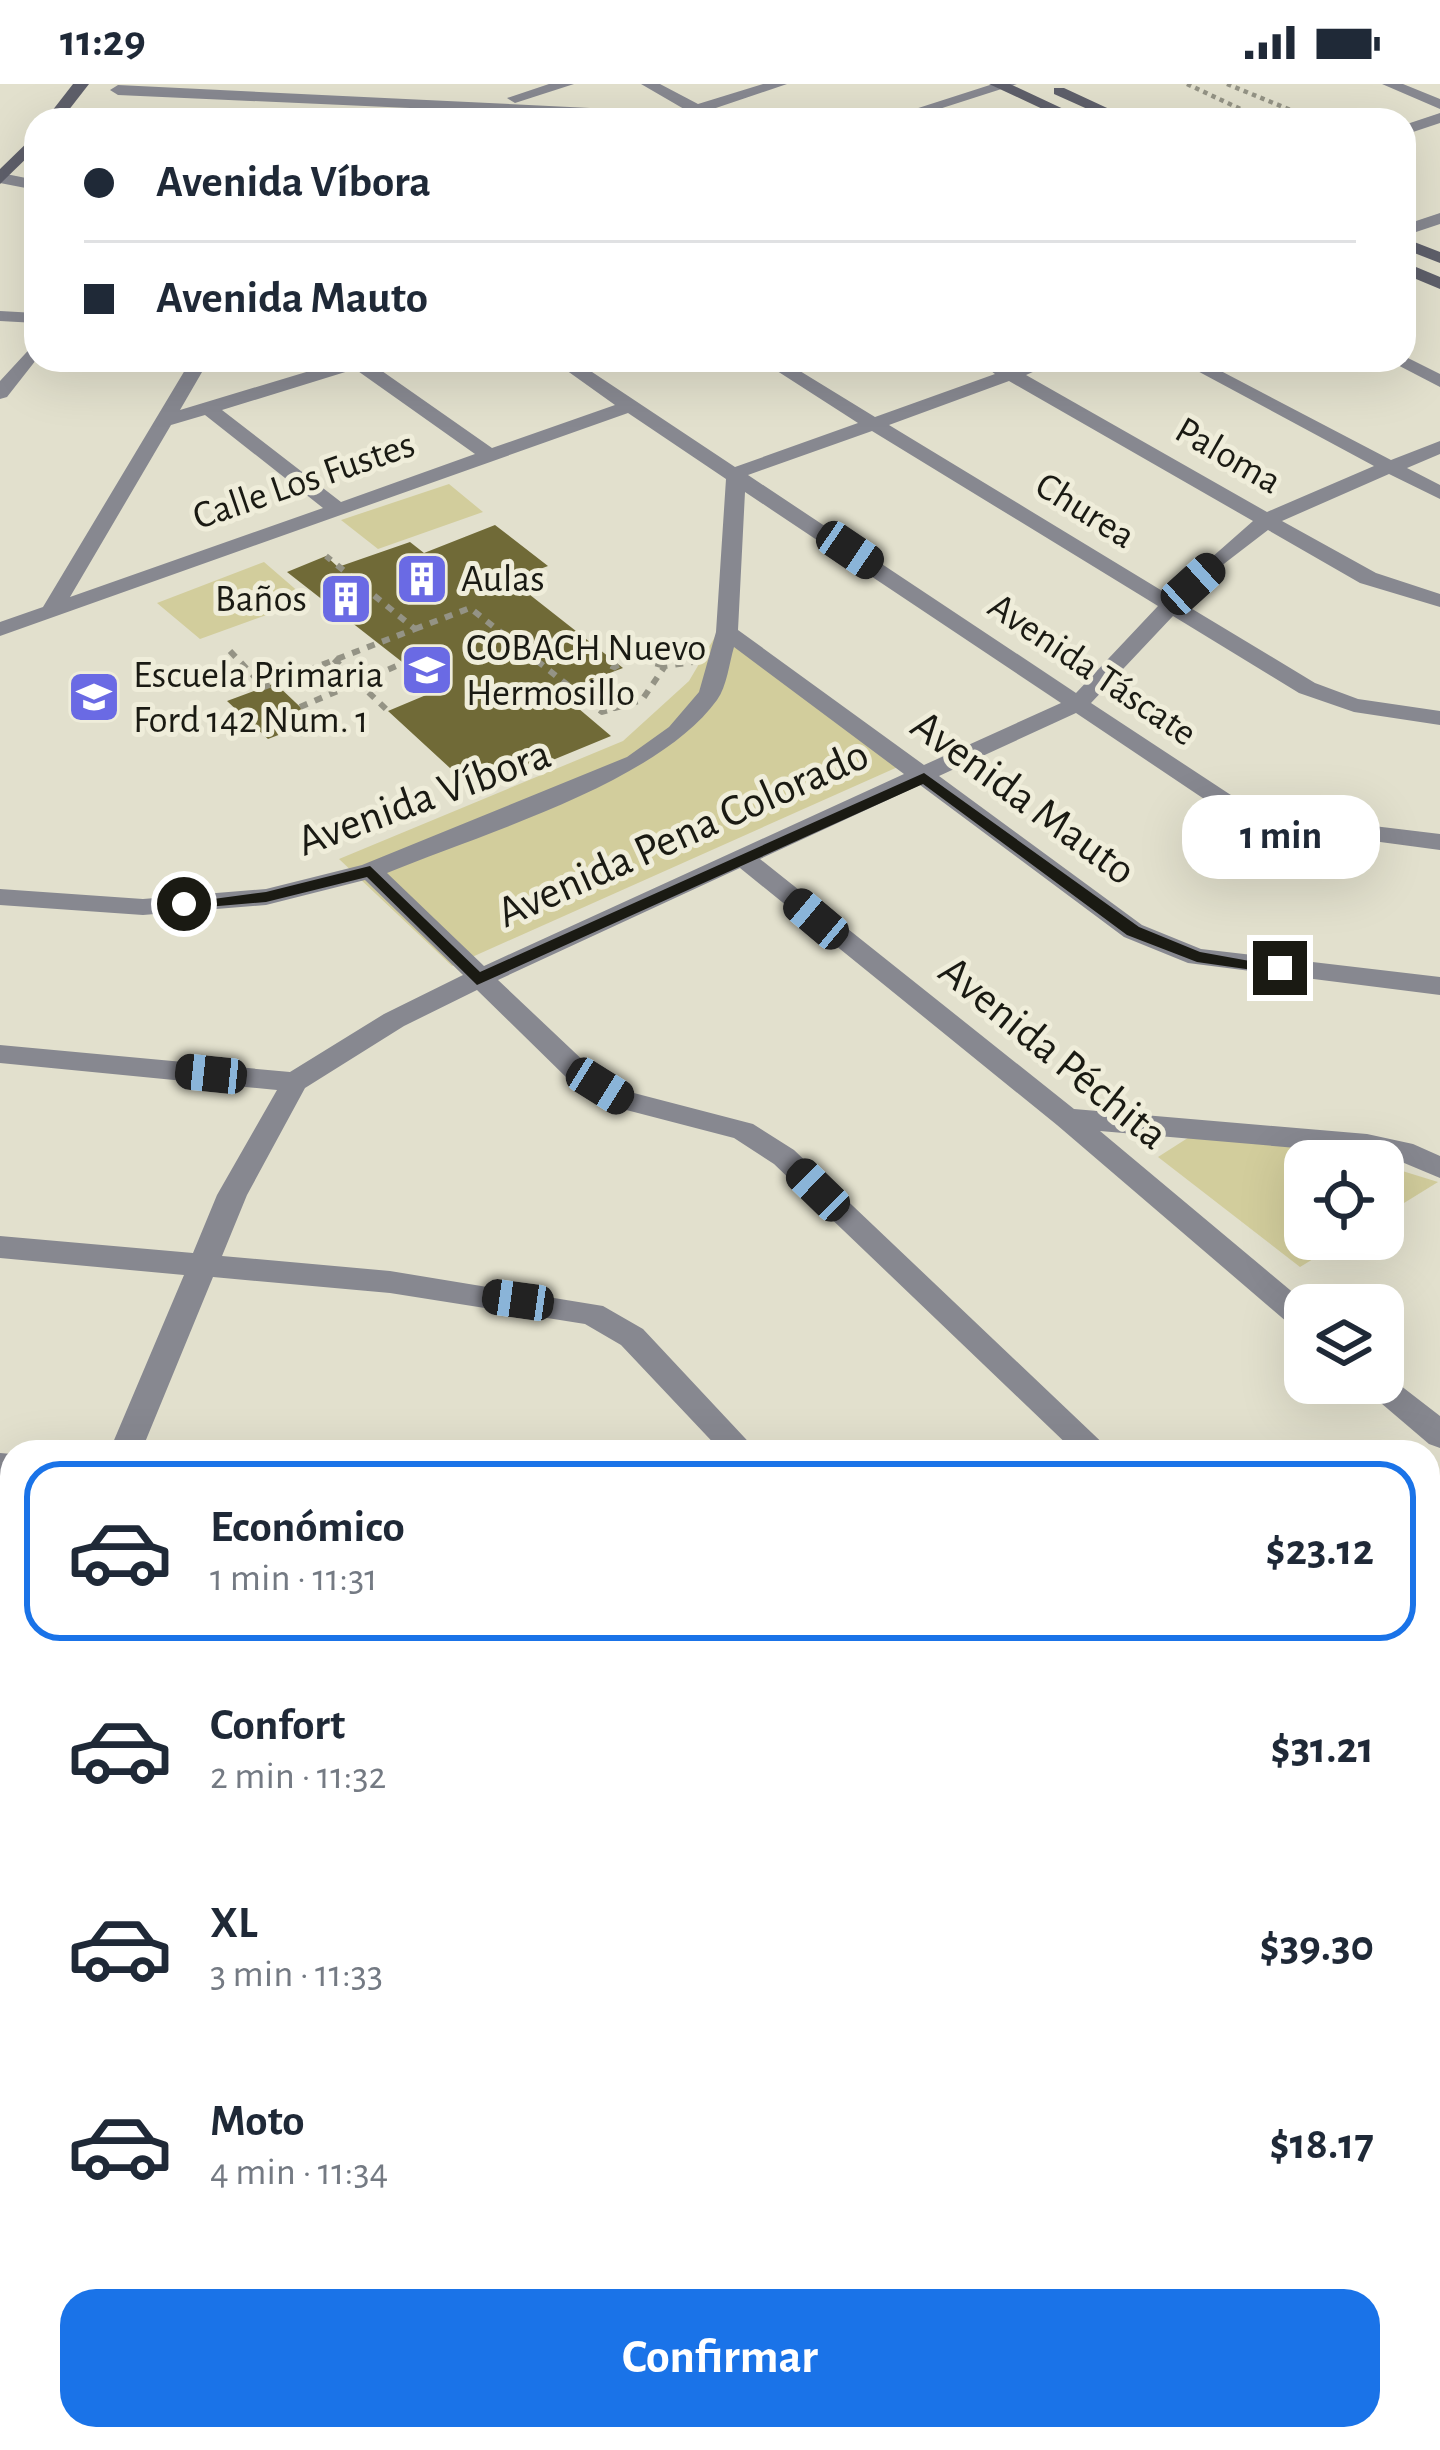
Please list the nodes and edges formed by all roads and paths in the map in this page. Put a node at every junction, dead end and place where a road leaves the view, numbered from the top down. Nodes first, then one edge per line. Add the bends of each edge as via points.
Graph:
1 (138, 84) edge
2 (350, 84) edge
3 (566, 84) edge
4 (649, 84) edge
5 (779, 84) edge
6 (1044, 84) edge
7 (1187, 84) edge
8 (1227, 84) edge
9 (1390, 84) edge
10 (1003, 85) edge
11 (80, 87) edge
12 (118, 90) junction
13 (329, 100) junction
14 (1440, 104) edge
15 (492, 105) junction
16 (333, 108) edge
17 (534, 108) edge
18 (693, 108) edge
19 (703, 108) edge
20 (929, 108) edge
21 (1053, 108) edge
22 (1098, 108) edge
23 (1238, 108) edge
24 (1286, 108) edge
25 (24, 152) edge
26 (1, 178) edge
27 (24, 363) edge
28 (193, 372) edge
29 (329, 372) edge
30 (376, 372) edge
31 (580, 372) edge
32 (789, 372) edge
33 (1007, 372) edge
34 (1017, 372) edge
35 (1209, 372) edge
36 (1011, 374) junction
37 (0, 393) edge
38 (633, 405) junction
39 (208, 409) junction
40 (164, 421) junction
41 (878, 425) junction
42 (1440, 447) edge
43 (489, 455) junction
44 (1391, 468) junction
45 (736, 473) junction
46 (1440, 493) edge
47 (335, 507) junction
48 (1268, 520) junction
49 (326, 556) dead end
50 (1440, 601) edge
51 (1169, 605) junction
52 (52, 609) junction
53 (0, 629) edge
54 (415, 629) junction
55 (727, 632) junction
56 (230, 651) dead end
57 (720, 658) junction
58 (334, 659) junction
59 (406, 662) dead end
60 (665, 666) junction
61 (359, 683) junction
62 (1077, 704) junction
63 (300, 707) dead end
64 (618, 710) junction
65 (388, 712) dead end
66 (1440, 718) edge
67 (924, 778) junction
68 (1440, 842) edge
69 (744, 859) junction
70 (370, 872) junction
71 (0, 897) edge
72 (477, 980) junction
73 (1440, 986) edge
74 (0, 1054) edge
75 (295, 1082) junction
76 (1067, 1118) junction
77 (1440, 1168) edge
78 (0, 1247) edge
79 (202, 1267) junction
80 (1284, 1302) edge
81 (1404, 1404) edge
82 (1440, 1435) edge
83 (130, 1440) edge
84 (731, 1440) edge
85 (1083, 1440) edge

1 - 12 street
2 - 13 street
3 - 15 street
4 - 18 street
5 - 19 street
6 - 22 street
7 - 23 path
8 - 24 path
9 - 14 street
10 - 20 street
10 - 21 street
11 - 12 street
12 - 13 street via 190,100
13 - 15 street
13 - 16 street
15 - 17 street
25 - 26 street
27 - 37 street
28 - 40 street
29 - 39 street
30 - 43 street
31 - 38 street, Avenida Táscate
32 - 41 street, Churea
33 - 36 street, Paloma
34 - 36 street
35 - 44 street
36 - 41 street
36 - 48 street, Paloma
38 - 43 street, Calle Los Fustes
38 - 45 street, Avenida Táscate
39 - 40 street
39 - 47 street
40 - 52 street
41 - 45 street
41 - 51 street, Churea
42 - 44 street, Avenida Pena Colorado
43 - 47 street, Calle Los Fustes
44 - 46 street
44 - 48 street, Avenida Pena Colorado
45 - 55 street, Avenida Víbora
45 - 62 street, Avenida Táscate
47 - 52 street, Calle Los Fustes
48 - 50 street, Paloma via 1368,578
48 - 51 street, Avenida Pena Colorado
49 - 54 path
51 - 62 street, Avenida Pena Colorado via 1127,661
51 - 66 street, Churea via 1328,698
52 - 53 street, Calle Los Fustes
54 - 58 path
54 - 64 path via 470,608 586,704
55 - 57 street, Avenida Víbora
55 - 67 street, Avenida Mauto
56 - 58 path via 264,687
57 - 60 path
57 - 70 street, Avenida Víbora via 710,694 650,753
58 - 61 path
59 - 61 path
60 - 64 path via 660,684 630,710
60 - 64 path via 633,657 613,668 602,698
61 - 63 path
61 - 65 path
62 - 67 street, Avenida Pena Colorado
62 - 68 street, Avenida Táscate via 1248,814
67 - 69 street, Avenida Pena Colorado
67 - 73 street, Avenida Mauto via 1162,945 1197,957
69 - 72 street, Avenida Pena Colorado
69 - 76 street, Avenida Péchita
70 - 71 street, Avenida Víbora via 266,897 143,907
70 - 72 street
72 - 75 street, Avenida Pena Colorado
72 - 85 street via 579,1073 621,1099 743,1131 784,1157
74 - 75 street
75 - 79 street, Avenida Pena Colorado
76 - 77 street via 1367,1144
76 - 80 street, Avenida Péchita
78 - 79 street
79 - 83 street, Avenida Pena Colorado
79 - 84 street via 390,1282 592,1314 632,1336
81 - 82 street

